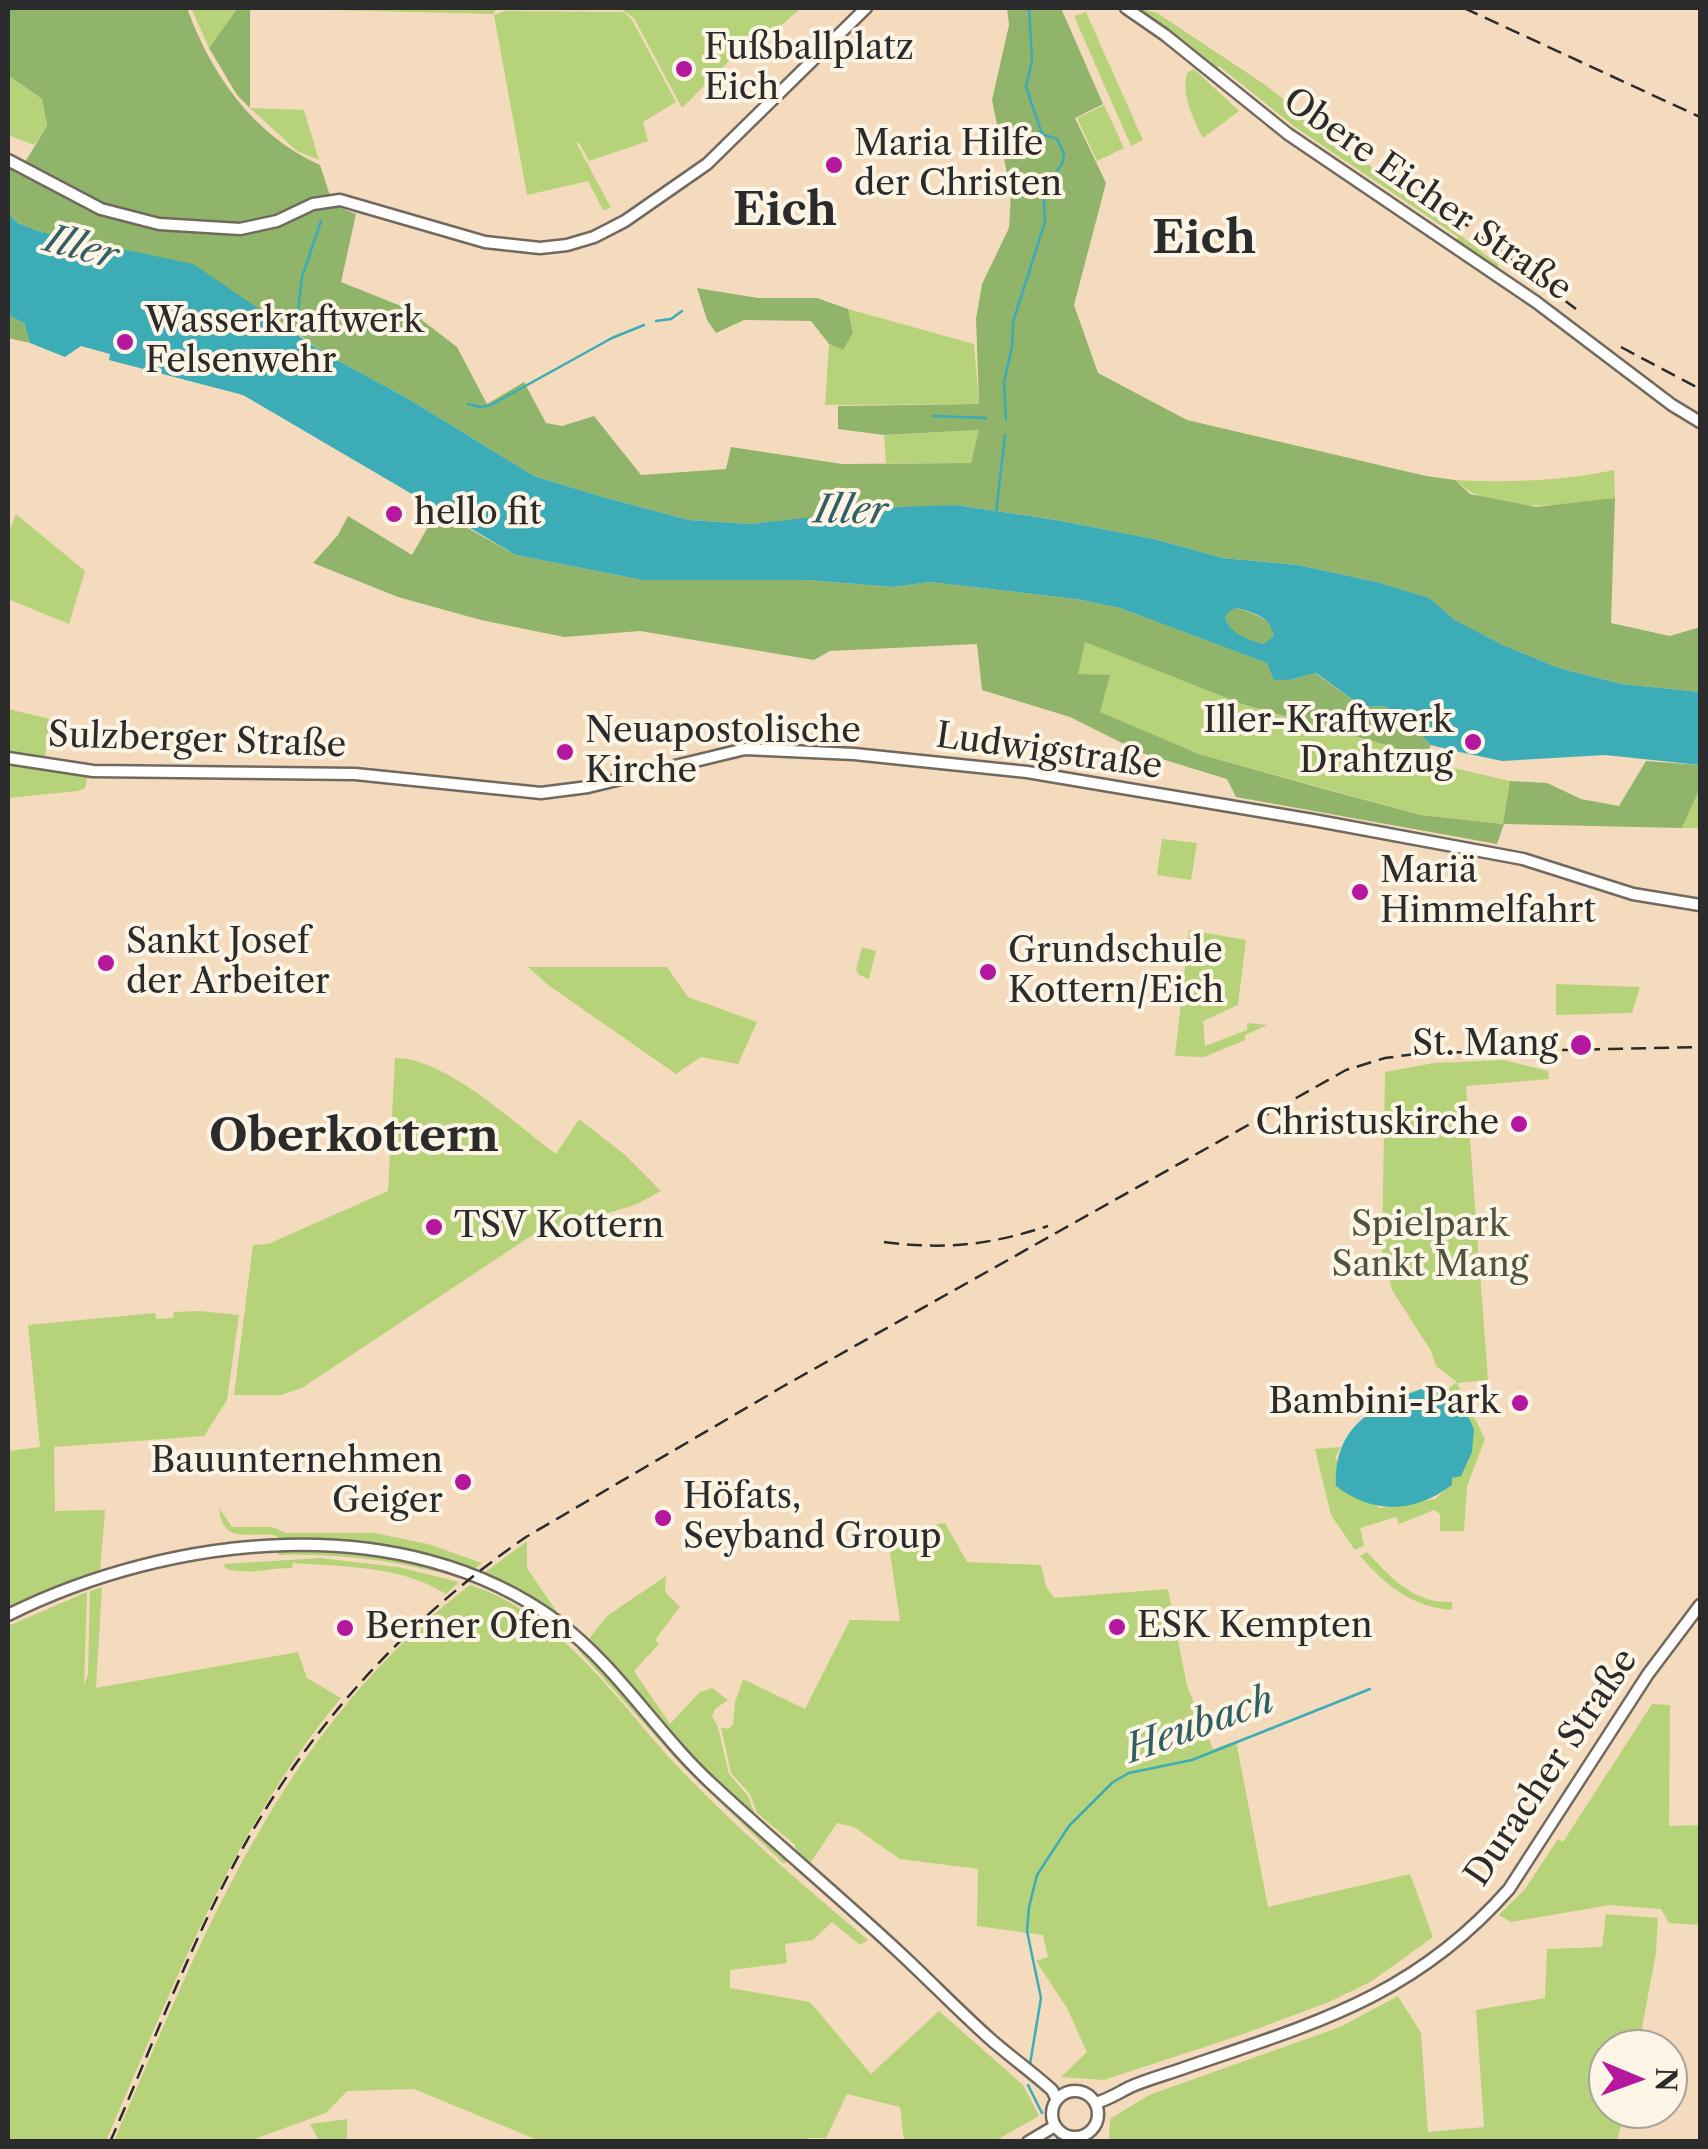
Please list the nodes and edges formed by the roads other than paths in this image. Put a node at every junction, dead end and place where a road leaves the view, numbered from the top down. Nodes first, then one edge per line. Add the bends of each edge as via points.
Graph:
1 (866, 8) edge
2 (1126, 8) edge
3 (8, 160) edge
4 (1700, 422) edge
5 (8, 758) edge
6 (384, 777) joint
7 (1700, 905) edge
8 (1700, 1605) edge
9 (8, 1615) edge
10 (1057, 2100) junction
11 (1095, 2104) junction
12 (1056, 2126) junction
13 (1028, 2142) edge

1 - 3 street via 707,164 625,222 567,245 491,243 340,200 240,229 159,224 101,210
2 - 4 street, Obere Eicher Straße via 1288,134
5 - 6 street, Sulzberger Straße via 93,771
6 - 7 street, Ludwigstraße via 541,793 745,749 870,756 1026,772 1313,820 1523,859 1633,894
8 - 11 street, Duracher Straße via 1505,1893 1442,1954 1336,2016
9 - 10 street via 100,1577 212,1552 292,1546 425,1560 490,1581 557,1621 598,1658 688,1762
10 - 11 street via 1078,2092
10 - 12 street
11 - 12 street via 1098,2118 1088,2134 1073,2138
12 - 13 street

